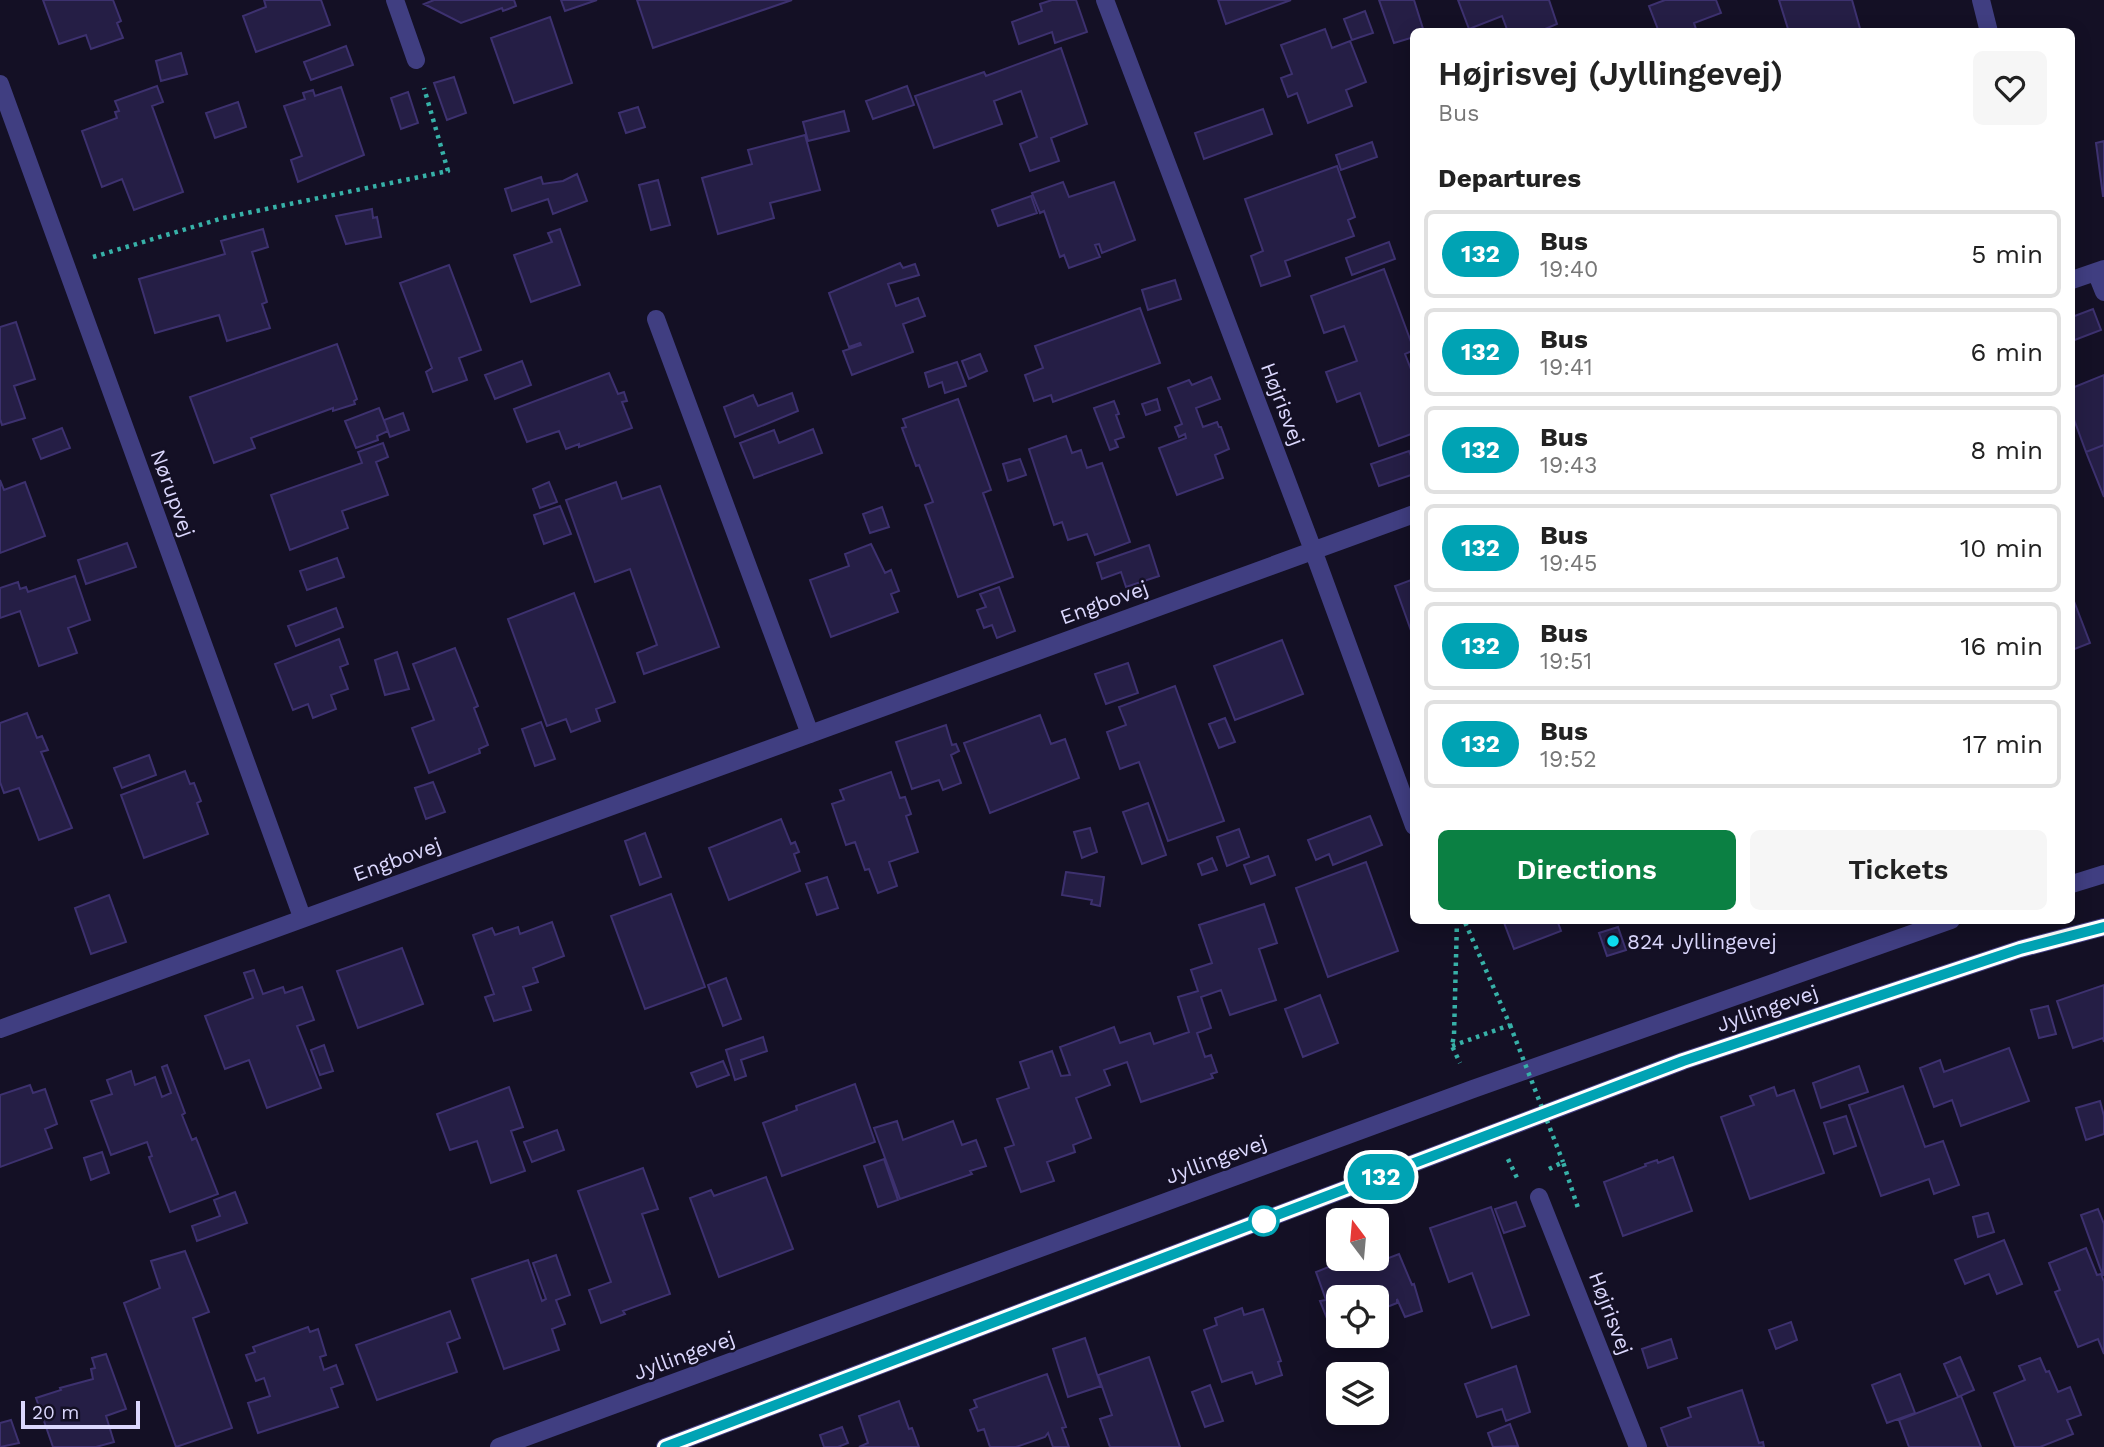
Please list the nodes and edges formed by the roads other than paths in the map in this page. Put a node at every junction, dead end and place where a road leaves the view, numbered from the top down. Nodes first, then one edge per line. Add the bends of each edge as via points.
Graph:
1 (395, 0) edge
2 (1105, 0) edge
3 (1981, 0) edge
4 (1988, 28) edge
5 (416, 60) road end
6 (0, 84) edge
7 (2100, 270) edge
8 (2075, 279) edge
9 (2104, 292) edge
10 (656, 318) dead end
11 (1410, 515) edge
12 (1313, 550) junction
13 (810, 734) junction
14 (1410, 815) edge
15 (2104, 874) edge
16 (2075, 883) edge
17 (302, 917) junction
18 (1940, 924) edge
19 (2104, 926) edge
20 (0, 1029) edge
21 (1539, 1197) road end
22 (499, 1447) edge
23 (665, 1447) edge
24 (1638, 1447) edge

1 - 5 street
2 - 12 street, Højrisvej
3 - 4 street
6 - 17 street, Nørupvej
7 - 8 street
7 - 9 street
10 - 13 street
11 - 12 street, Engbovej
12 - 13 street, Engbovej
12 - 14 street, Højrisvej
13 - 17 street, Engbovej
15 - 16 street
17 - 20 street, Engbovej
18 - 22 street, Jyllingevej via 1473,1089
19 - 23 street, Jyllingevej via 2020,949 1683,1061
21 - 24 street, Højrisvej

